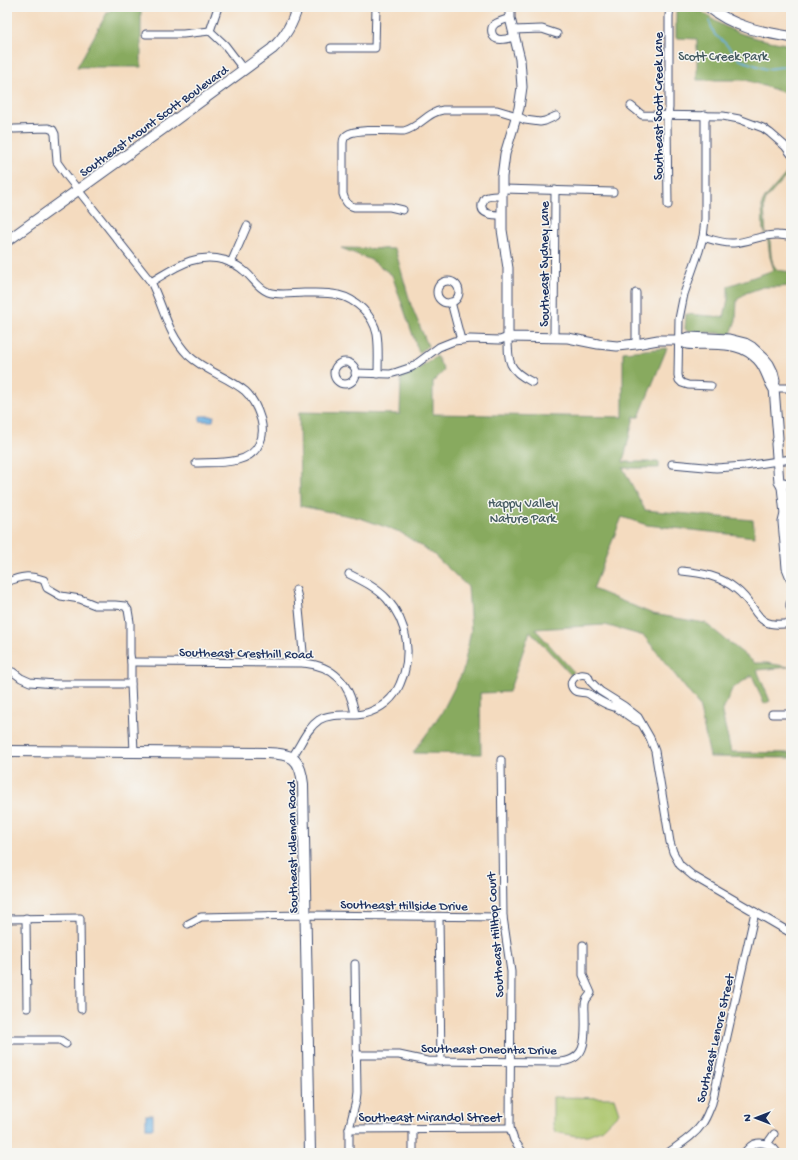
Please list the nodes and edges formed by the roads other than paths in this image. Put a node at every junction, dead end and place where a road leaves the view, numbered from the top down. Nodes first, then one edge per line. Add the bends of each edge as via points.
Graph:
1 (218, 7) edge
2 (297, 7) edge
3 (376, 7) edge
4 (510, 7) edge
5 (670, 7) edge
6 (709, 7) edge
7 (510, 18) junction
8 (210, 31) junction
9 (146, 34) dead end
10 (514, 34) junction
11 (557, 34) dead end
12 (791, 38) edge
13 (331, 48) dead end
14 (244, 70) junction
15 (631, 106) dead end
16 (668, 115) junction
17 (705, 115) junction
18 (517, 116) junction
19 (556, 116) dead end
20 (14, 129) dead end
21 (791, 154) edge
22 (78, 190) junction
23 (555, 190) junction
24 (613, 192) dead end
25 (502, 193) junction
26 (668, 204) dead end
27 (403, 210) dead end
28 (502, 215) junction
29 (247, 226) dead end
30 (703, 237) junction
31 (791, 237) edge
32 (7, 240) edge
33 (231, 263) junction
34 (151, 282) junction
35 (636, 293) dead end
36 (451, 302) dead end
37 (508, 337) junction
38 (554, 338) junction
39 (460, 340) junction
40 (678, 340) junction
41 (636, 344) junction
42 (355, 373) dead end
43 (378, 374) junction
44 (532, 382) dead end
45 (711, 386) dead end
46 (774, 388) junction
47 (791, 388) edge
48 (784, 460) edge
49 (196, 463) dead end
50 (672, 464) dead end
51 (785, 514) junction
52 (791, 544) edge
53 (682, 572) dead end
54 (349, 574) dead end
55 (791, 576) edge
56 (7, 582) edge
57 (296, 590) dead end
58 (791, 624) edge
59 (132, 662) junction
60 (304, 663) junction
61 (13, 672) dead end
62 (131, 684) junction
63 (355, 714) junction
64 (772, 714) dead end
65 (791, 714) edge
66 (641, 723) junction
67 (7, 751) edge
68 (134, 752) junction
69 (292, 757) junction
70 (501, 760) dead end
71 (755, 912) junction
72 (305, 915) junction
73 (439, 917) junction
74 (502, 917) junction
75 (7, 918) edge
76 (26, 918) junction
77 (188, 924) dead end
78 (791, 933) edge
79 (583, 945) dead end
80 (355, 964) dead end
81 (27, 1008) dead end
82 (81, 1009) dead end
83 (7, 1040) edge
84 (66, 1044) dead end
85 (356, 1055) junction
86 (441, 1062) junction
87 (510, 1062) junction
88 (413, 1128) junction
89 (510, 1128) junction
90 (350, 1129) junction
91 (774, 1134) dead end
92 (767, 1144) junction
93 (310, 1153) edge
94 (349, 1153) edge
95 (414, 1153) edge
96 (524, 1153) edge
97 (668, 1153) edge
98 (744, 1153) edge
99 (777, 1153) edge

1 - 8 street
2 - 14 main road, Southeast Mount Scott Boulevard via 291,26 284,37 272,50
3 - 13 street via 375,48
4 - 7 street
5 - 16 street, Southeast Scott Creek Lane
6 - 12 main road via 743,27
7 - 10 street
7 - 10 street via 494,24 492,35 501,40
8 - 9 street
8 - 14 street via 229,49
10 - 11 street via 542,29
10 - 18 street via 522,77
14 - 22 main road, Southeast Mount Scott Boulevard
15 - 16 street via 642,116
16 - 17 street
16 - 26 street, Southeast Scott Creek Lane
17 - 21 street via 731,117 763,128 777,138
17 - 30 street
18 - 19 street via 540,122
18 - 25 street via 505,154
18 - 27 street via 497,110 443,110 434,112 411,129 404,131 358,131 347,134 343,143 345,201 354,207 390,207
20 - 22 street via 53,130 57,162
22 - 32 main road, Southeast Mount Scott Boulevard
22 - 34 street
23 - 24 street
23 - 25 street
23 - 38 street, Southeast Sydney Lane
25 - 28 street
25 - 28 street via 487,197 482,204 483,210 488,214
28 - 37 street via 508,268
29 - 33 street
30 - 31 street via 732,243 766,236
30 - 40 street via 684,294
33 - 34 street via 208,258 192,260
33 - 43 street via 245,271 258,286 269,292 333,294 347,298 360,306 375,327 378,341
34 - 49 street via 166,322 181,346 196,362 246,391 262,424 261,440 250,456 238,460
35 - 41 street
36 - 39 street
37 - 38 street
37 - 39 street via 500,340
37 - 44 street via 510,363 517,373
38 - 41 street via 607,345
39 - 43 street via 439,347 412,367 390,374
40 - 41 street
40 - 45 street via 678,370 682,383
40 - 46 street via 688,344 736,346 752,354 763,366
42 - 43 street
46 - 47 street
46 - 48 street via 778,438
48 - 50 street via 716,468
48 - 51 street via 785,481 782,487
51 - 52 street via 789,520
51 - 55 street via 783,522 787,568
53 - 58 street via 719,578 744,596 761,620 777,625
54 - 63 street via 380,592 393,607 402,625 408,651 406,668 394,694 376,709 368,713
56 - 59 street via 28,576 44,580 47,588 61,596 95,605 125,606 130,615
57 - 60 street
59 - 60 street, Southeast Cresthill Road
59 - 62 street
60 - 63 street, Southeast Cresthill Road via 322,666 339,677 352,699
61 - 62 street via 30,682
62 - 68 street
63 - 69 street via 332,715 319,720 310,728
64 - 65 street
66 - 66 street via 633,712 600,691 588,676 580,674 572,680 574,690 586,692
66 - 71 street via 655,751 675,858 683,869 693,876
67 - 68 main road
68 - 69 main road via 266,753
69 - 72 main road, Southeast Idleman Road via 300,769 303,784
70 - 74 street, Southeast Hilltop Court
71 - 78 street
71 - 97 street, Southeast Lenore Street via 708,1115 697,1130
72 - 73 street, Southeast Hillside Drive
72 - 77 street, Southeast Hillside Drive via 201,917
72 - 93 main road, Southeast Idleman Road
73 - 74 street, Southeast Hillside Drive
73 - 86 street
74 - 87 street, Southeast Hilltop Court via 511,962
75 - 76 street
76 - 81 street
76 - 82 street via 80,918
79 - 87 street, Southeast Oneonta Drive via 583,975 592,993 585,1001 584,1042 581,1052 574,1059 564,1062
80 - 85 street
83 - 84 street via 60,1040
85 - 86 street, Southeast Oneonta Drive via 399,1055
85 - 90 street via 356,1102
86 - 87 street, Southeast Oneonta Drive
87 - 89 street, Southeast Hilltop Court
88 - 89 street, Southeast Mirandol Street
88 - 90 street, Southeast Mirandol Street
88 - 95 street
89 - 96 street, Southeast Hilltop Court via 514,1140
90 - 94 street
91 - 92 street
92 - 98 street via 753,1145
92 - 99 street

